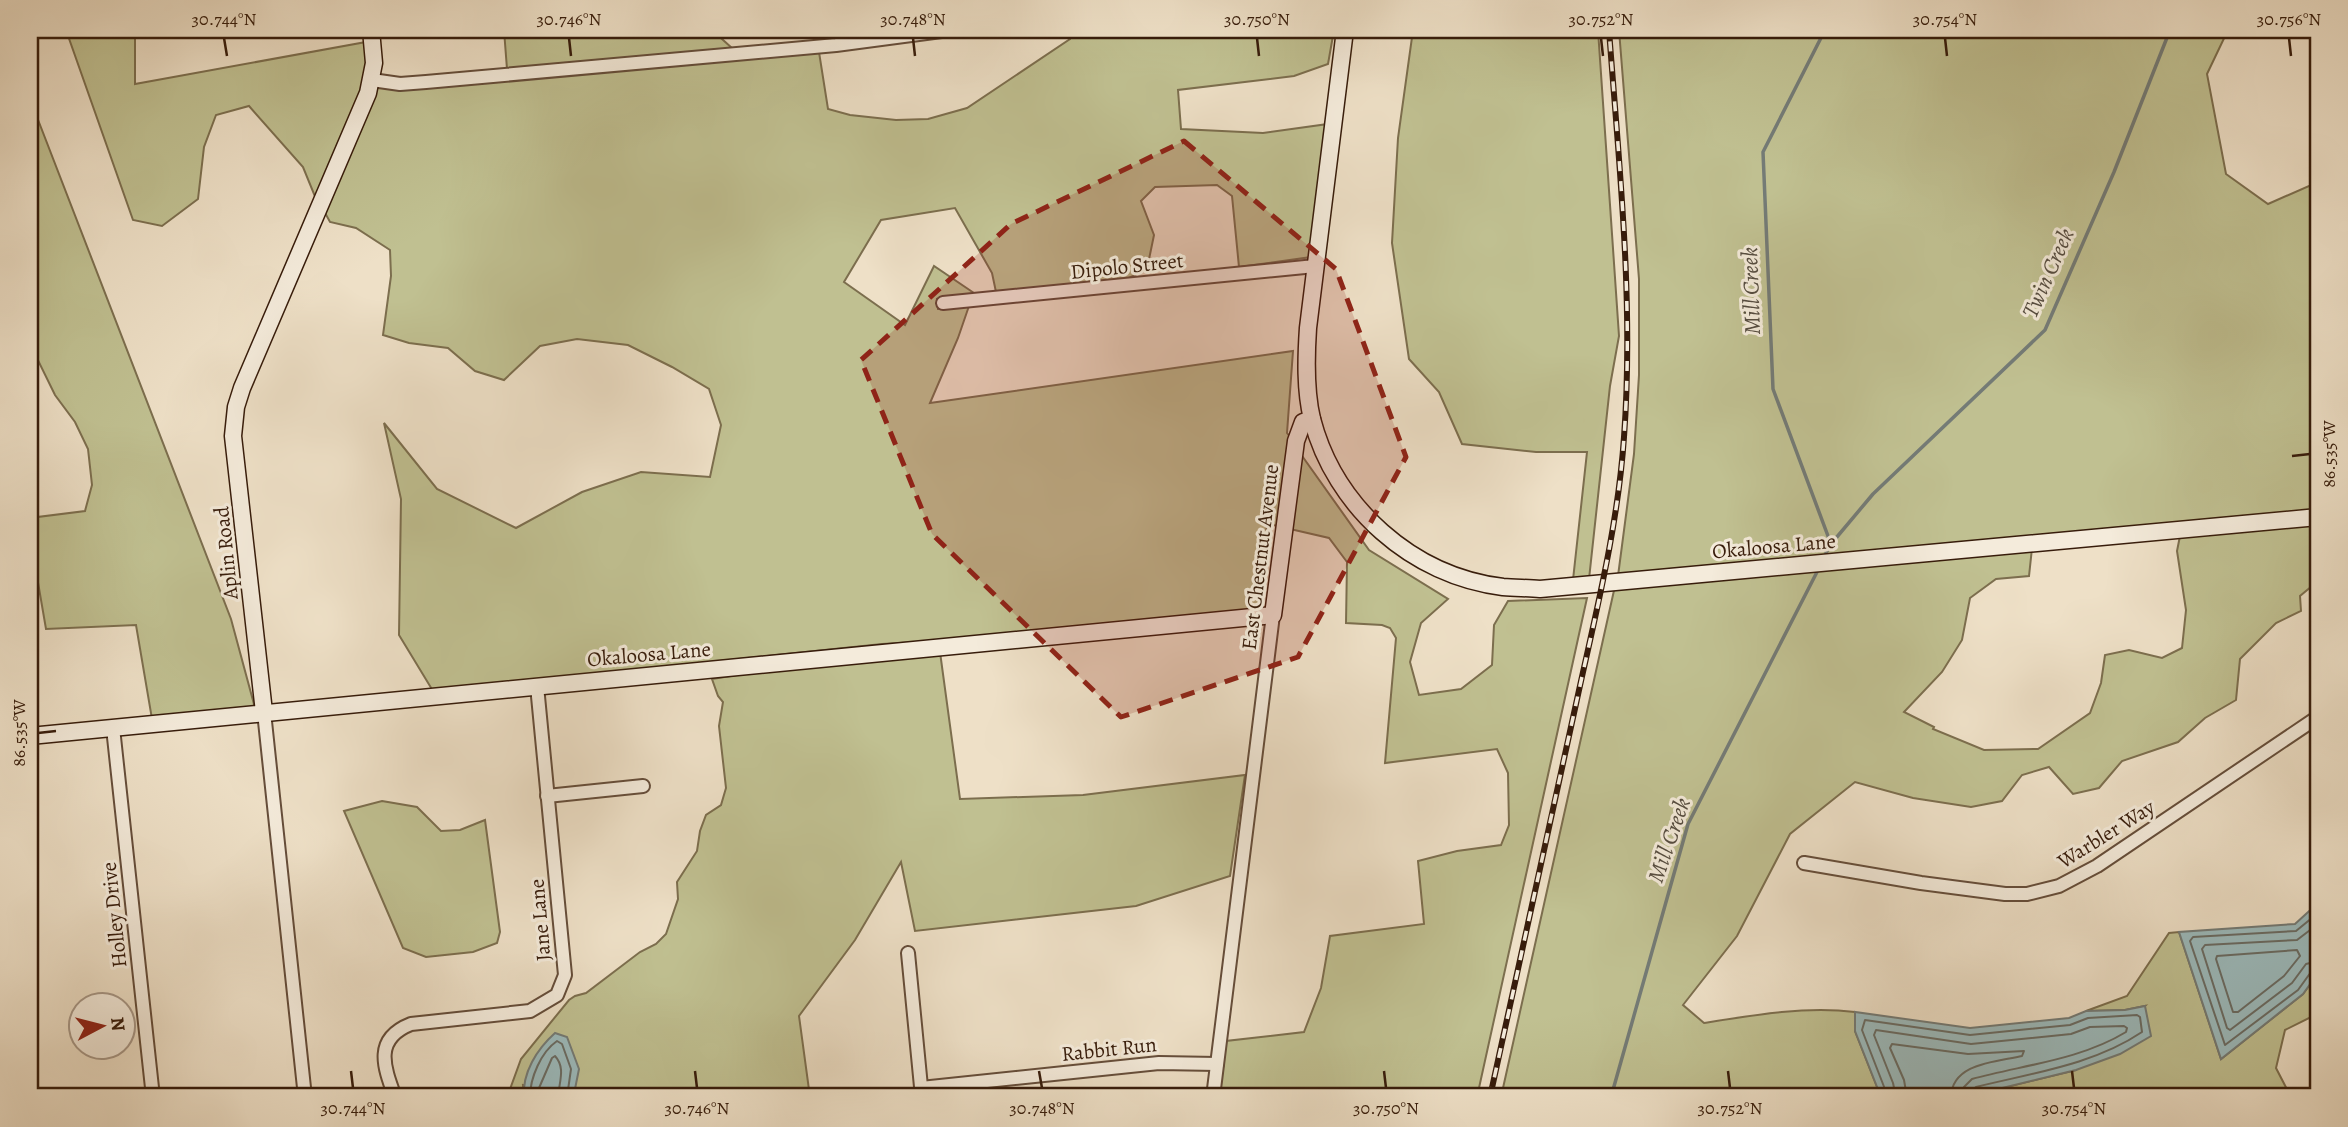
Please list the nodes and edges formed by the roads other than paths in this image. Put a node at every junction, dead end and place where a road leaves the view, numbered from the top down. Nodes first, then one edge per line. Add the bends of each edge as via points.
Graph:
1 (371, 30) edge
2 (949, 30) edge
3 (1345, 30) edge
4 (372, 80) junction
5 (1315, 266) junction
6 (943, 303) dead end
7 (1312, 419) junction
8 (2318, 517) edge
9 (1273, 615) junction
10 (537, 686) junction
11 (264, 712) junction
12 (2318, 717) edge
13 (113, 728) junction
14 (30, 736) edge
15 (643, 786) dead end
16 (547, 796) junction
17 (1804, 863) dead end
18 (908, 953) dead end
19 (1217, 1064) junction
20 (922, 1093) edge
21 (153, 1097) edge
22 (305, 1097) edge
23 (395, 1097) edge
24 (1213, 1097) edge

1 - 4 street, Aplin Road
2 - 4 street via 836,46 426,82
3 - 5 street
4 - 11 street, Aplin Road via 236,407 233,436
5 - 6 street, Dipolo Street
5 - 7 street via 1306,356
7 - 8 street, Okaloosa Lane via 1337,478 1374,526 1440,569 1501,587 1540,589
7 - 9 street, East Chestnut Avenue via 1303,422 1298,432
9 - 10 street, Okaloosa Lane
9 - 19 street, East Chestnut Avenue
10 - 11 street, Okaloosa Lane
10 - 16 street, Jane Lane
11 - 13 street, Okaloosa Lane
11 - 22 street, Aplin Road
12 - 17 street, Warbler Way via 2098,866 2059,886 2005,894
13 - 14 street, Okaloosa Lane
13 - 21 street, Holley Drive
15 - 16 street
16 - 23 street, Jane Lane via 565,975 557,995 530,1011 411,1024 397,1031 386,1043 384,1055
18 - 20 street
19 - 20 street, Rabbit Run via 1158,1063
19 - 24 street, East Chestnut Avenue

